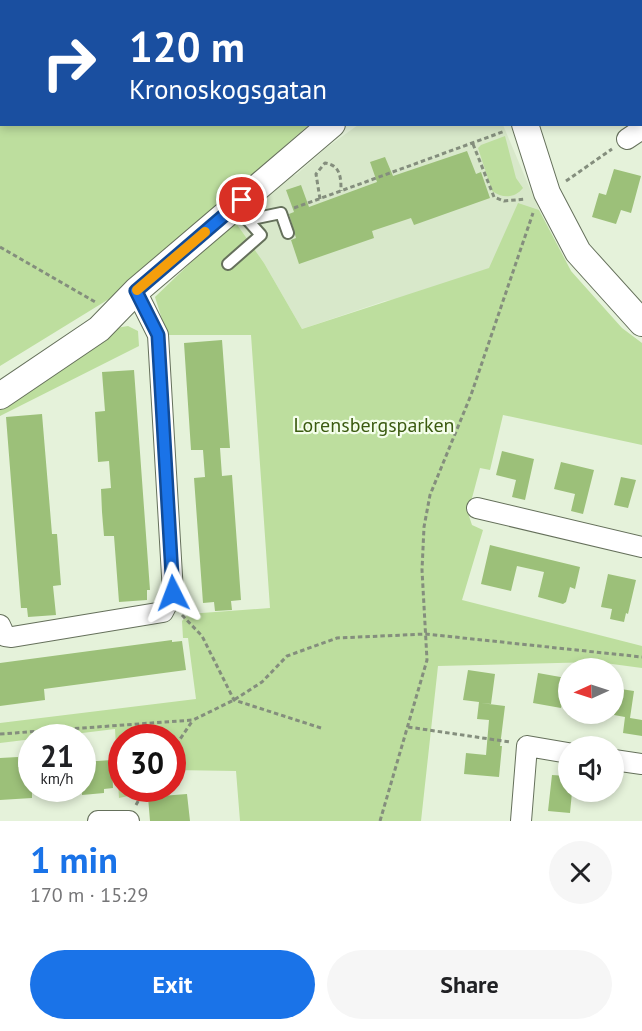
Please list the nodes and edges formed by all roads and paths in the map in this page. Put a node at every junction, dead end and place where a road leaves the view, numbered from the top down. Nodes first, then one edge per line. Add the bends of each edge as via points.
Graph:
1 (330, 126) edge
2 (517, 127) edge
3 (635, 134) edge
4 (472, 144) junction
5 (341, 192) junction
6 (542, 196) junction
7 (320, 199) junction
8 (241, 213) junction
9 (281, 213) junction
10 (288, 234) dead end
11 (0, 247) edge
12 (228, 264) dead end
13 (136, 291) junction
14 (114, 314) junction
15 (642, 323) edge
16 (0, 396) edge
17 (477, 508) dead end
18 (642, 547) edge
19 (169, 605) junction
20 (3, 630) edge
21 (426, 634) junction
22 (642, 657) edge
23 (234, 700) junction
24 (193, 720) junction
25 (408, 727) junction
26 (321, 728) dead end
27 (186, 730) edge
28 (0, 734) edge
29 (527, 746) junction
30 (558, 751) edge
31 (624, 761) edge
32 (642, 764) edge
33 (128, 820) edge
34 (98, 821) edge
35 (380, 821) edge
36 (521, 821) edge

1 - 8 street
2 - 4 path
2 - 6 street
3 - 6 path
4 - 5 path
4 - 6 path via 494,197 504,201
5 - 7 path
5 - 7 path via 338,170 326,163 316,174
6 - 15 street via 578,252
6 - 21 path via 471,395 430,495 422,570
7 - 9 path
8 - 9 lane
8 - 12 lane via 261,235
8 - 13 street
9 - 10 lane
11 - 14 path
13 - 14 street
13 - 19 street via 158,335 173,593
14 - 16 street via 99,330
17 - 18 street
19 - 20 street via 163,612 12,637
19 - 23 path via 202,636
21 - 22 path
21 - 23 path via 337,638 287,656 262,682
21 - 25 path via 427,660
23 - 24 path
23 - 26 path
24 - 27 path
24 - 28 path
25 - 29 path
25 - 35 path
29 - 30 street
29 - 36 street
31 - 32 street
33 - 34 street

